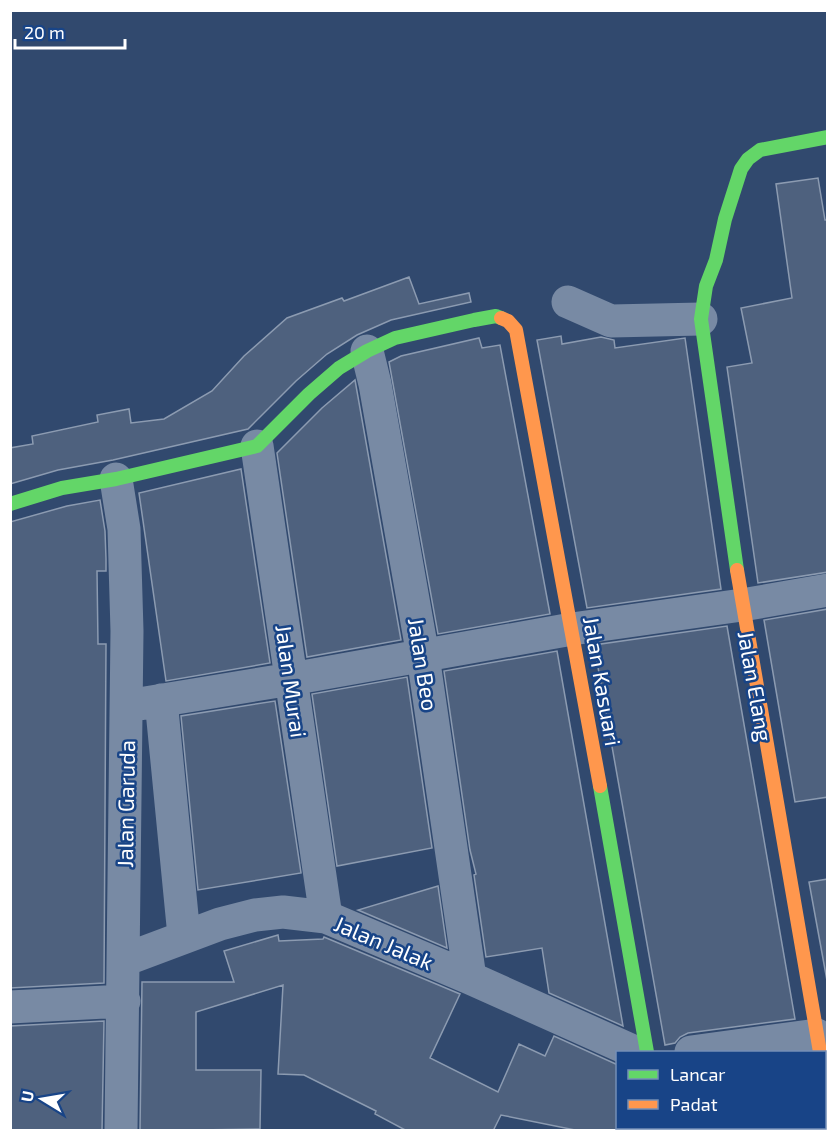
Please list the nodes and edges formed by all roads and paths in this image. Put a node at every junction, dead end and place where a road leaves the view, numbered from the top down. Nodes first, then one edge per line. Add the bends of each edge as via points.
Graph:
1 (828, 137) edge
2 (568, 302) dead end
3 (701, 319) junction
4 (367, 351) junction
5 (257, 446) junction
6 (116, 479) junction
7 (10, 504) edge
8 (828, 590) edge
9 (742, 605) junction
10 (572, 629) junction
11 (423, 656) junction
12 (291, 679) junction
13 (161, 700) junction
14 (127, 706) junction
15 (326, 917) junction
16 (184, 936) junction
17 (123, 960) junction
18 (470, 978) junction
19 (124, 1001) junction
20 (10, 1007) edge
21 (819, 1044) edge
22 (630, 1051) edge
23 (647, 1051) edge
24 (719, 1051) edge
25 (121, 1131) edge

1 - 3 street, Jalan Elang via 760,150 741,169 706,286
2 - 3 street via 611,321
3 - 9 street, Jalan Elang
4 - 5 street via 316,387
4 - 10 street, Jalan Kasuari via 395,338 496,316 516,330
4 - 11 street, Jalan Beo
5 - 6 street
5 - 12 street, Jalan Murai
6 - 7 street via 55,489
6 - 14 street, Jalan Garuda via 124,529
8 - 9 street
9 - 10 street
9 - 21 street, Jalan Elang
10 - 11 street
10 - 23 street, Jalan Kasuari
11 - 12 street
11 - 18 street, Jalan Beo
12 - 13 street
12 - 15 street, Jalan Murai
13 - 14 street
13 - 16 street
14 - 17 street, Jalan Garuda
15 - 16 street, Jalan Jalak via 283,912 255,915
15 - 18 street, Jalan Jalak
16 - 17 street, Jalan Jalak
17 - 19 street, Jalan Garuda
18 - 22 street, Jalan Jalak
19 - 20 street
19 - 25 street, Jalan Garuda
21 - 24 street

